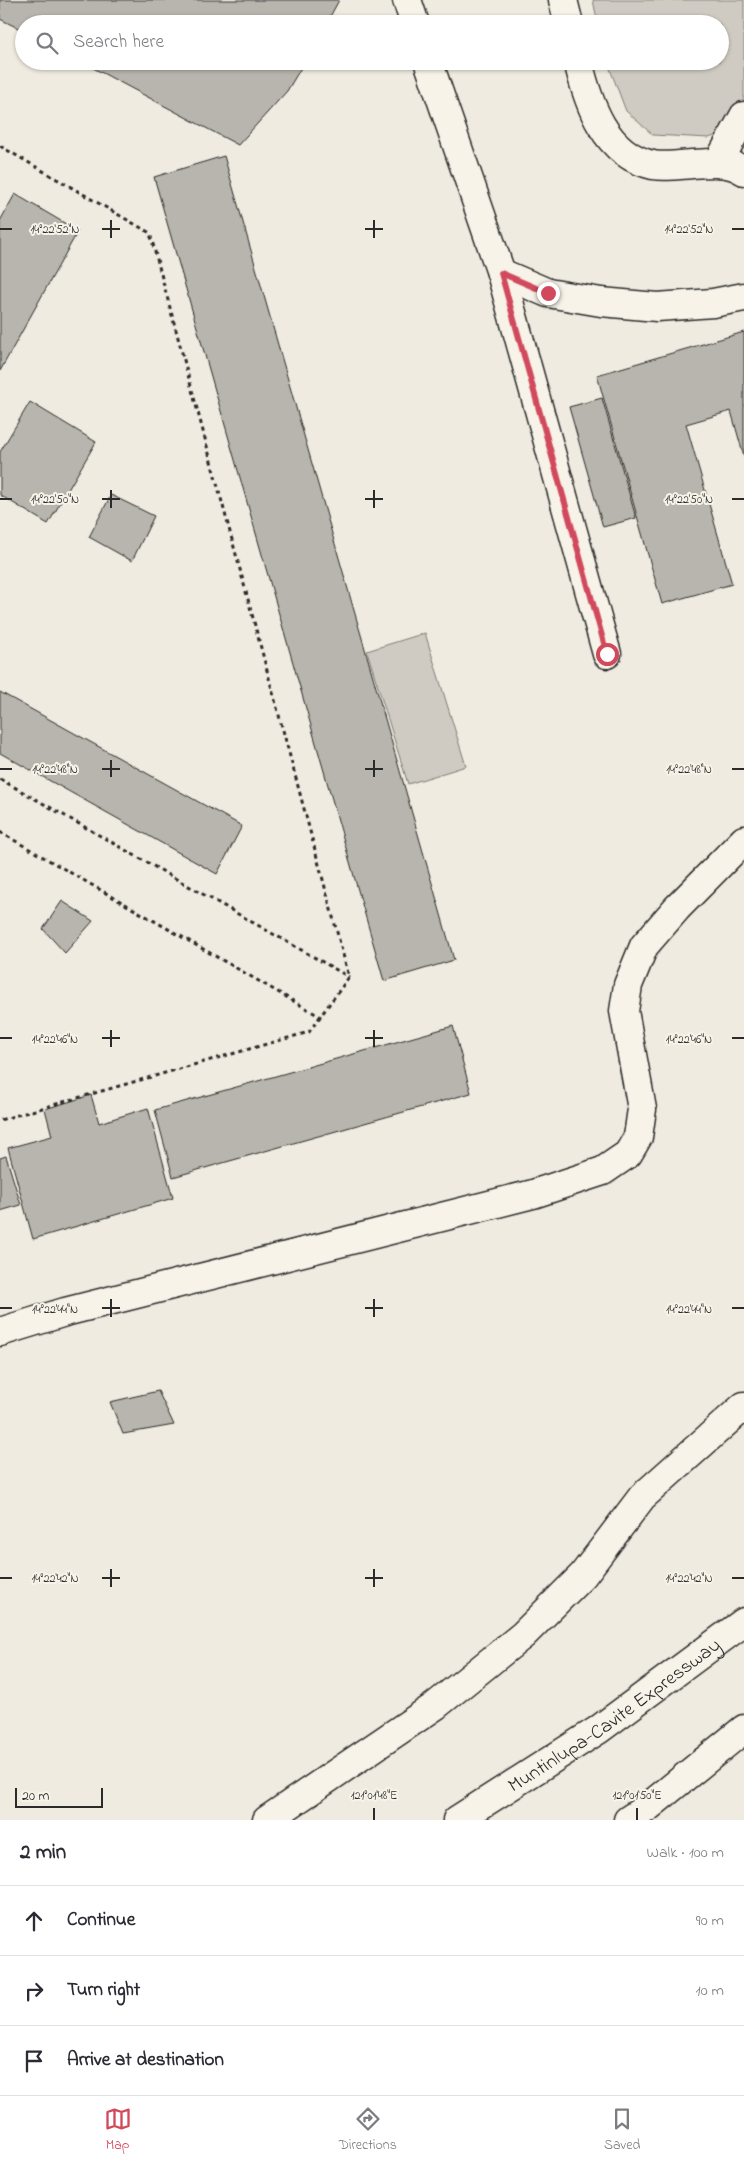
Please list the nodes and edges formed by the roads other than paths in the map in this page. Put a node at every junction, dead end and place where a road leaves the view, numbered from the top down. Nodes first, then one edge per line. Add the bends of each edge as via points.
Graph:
1 (407, 0) edge
2 (563, 0) edge
3 (413, 15) edge
4 (567, 15) edge
5 (431, 70) edge
6 (581, 70) edge
7 (744, 116) edge
8 (718, 163) junction
9 (744, 171) edge
10 (501, 273) junction
11 (744, 297) edge
12 (607, 654) dead end
13 (744, 840) edge
14 (0, 1332) edge
15 (744, 1406) edge
16 (744, 1622) edge
17 (744, 1730) edge
18 (267, 1820) edge
19 (457, 1820) edge
20 (628, 1820) edge

1 - 3 main road
2 - 4 main road
5 - 10 main road
6 - 8 main road via 590,103 602,128 622,151 653,165
7 - 8 main road
8 - 9 main road
10 - 11 main road via 548,293 601,302 657,307 712,304
10 - 12 main road
13 - 14 main road via 644,946 628,985 624,1011 642,1109 638,1137 628,1154 603,1171 533,1194
15 - 18 main road via 642,1498 583,1575 523,1635 435,1706
16 - 19 main road, Muntinlupa-Cavite Expressway via 598,1730
17 - 20 main road

